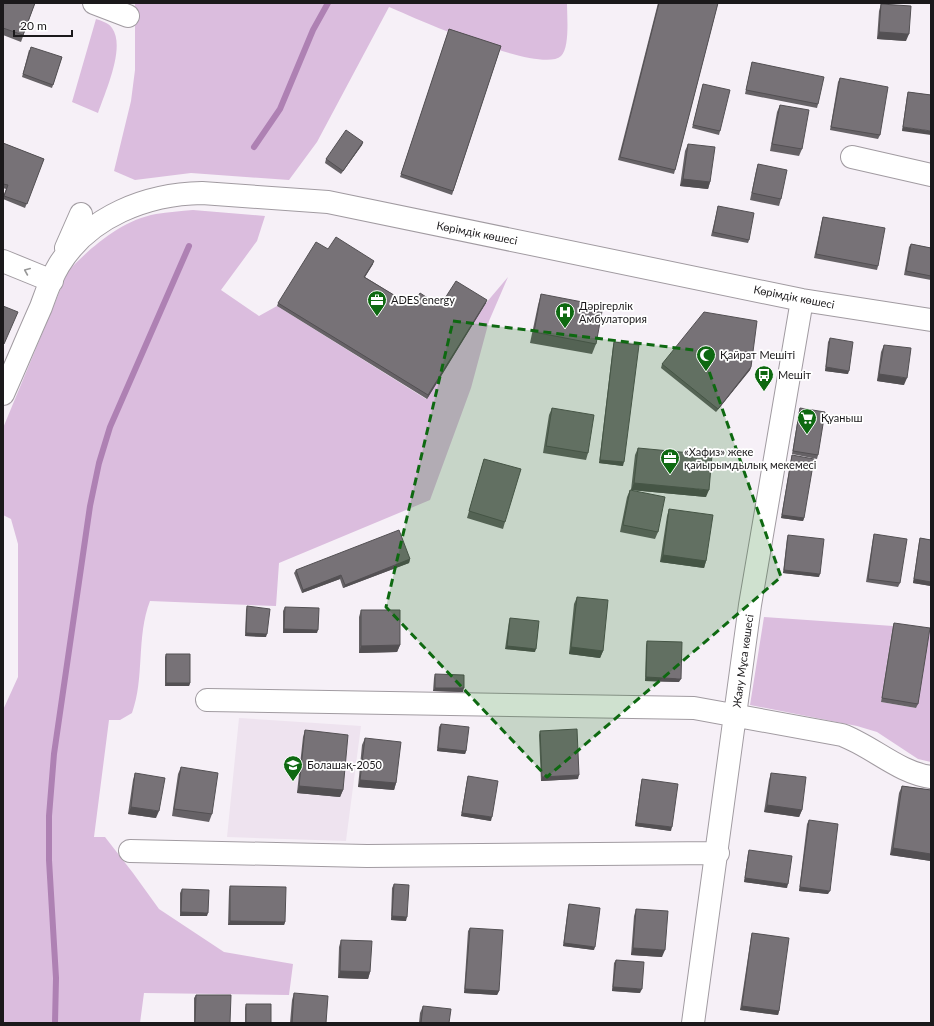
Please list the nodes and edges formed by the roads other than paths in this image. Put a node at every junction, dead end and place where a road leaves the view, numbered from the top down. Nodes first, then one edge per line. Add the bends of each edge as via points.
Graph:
1 (94, 3) edge
2 (128, 16) dead end
3 (852, 157) dead end
4 (931, 175) edge
5 (81, 214) dead end
6 (3, 260) edge
7 (55, 273) junction
8 (802, 300) junction
9 (931, 320) edge
10 (3, 394) edge
11 (207, 700) dead end
12 (736, 714) junction
13 (931, 776) edge
14 (130, 851) dead end
15 (718, 853) junction
16 (694, 1023) edge

1 - 2 street
3 - 4 street
5 - 7 street
7 -> 6 street
7 - 8 street, Көрімдік көшесі via 73,246 109,217 154,198 181,193 202,193 328,202
7 - 10 street
8 - 9 street, Көрімдік көшесі
8 - 12 street, Жаяу Мұса көшесі via 750,605
11 - 12 street via 694,708
12 - 13 street via 842,735 858,741 904,768
12 - 15 street, Жаяу Мұса көшесі
14 - 15 street via 366,856
15 - 16 street, Жаяу Мұса көшесі

